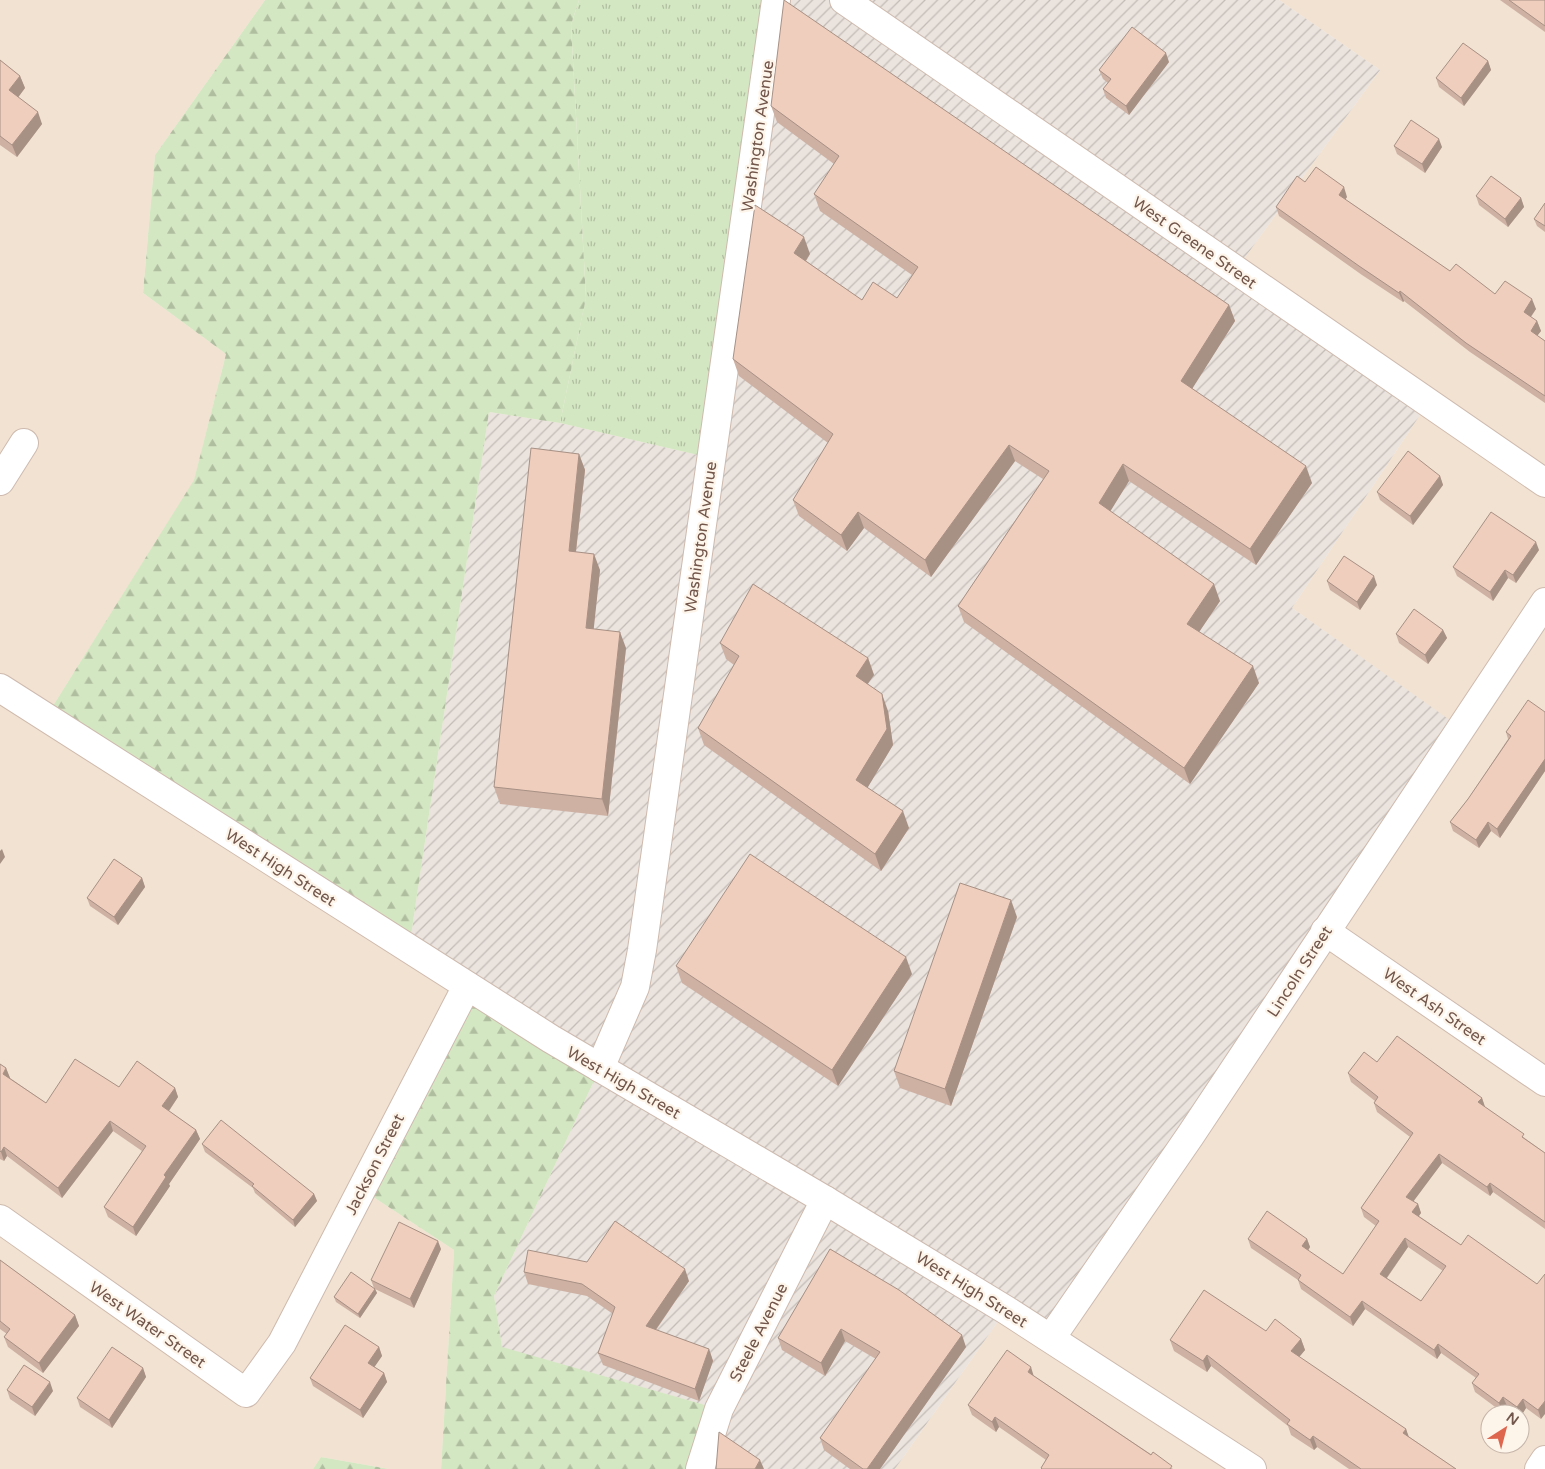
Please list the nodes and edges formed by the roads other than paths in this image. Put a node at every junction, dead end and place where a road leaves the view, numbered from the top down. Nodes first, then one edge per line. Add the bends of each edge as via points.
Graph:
1 (776, 0) edge
2 (844, 0) edge
3 (24, 443) dead end
4 (0, 481) edge
5 (1545, 483) edge
6 (1545, 602) edge
7 (0, 688) edge
8 (1325, 930) junction
9 (468, 986) junction
10 (600, 1068) junction
11 (1545, 1082) edge
12 (825, 1200) junction
13 (0, 1218) edge
14 (1051, 1338) junction
15 (282, 1343) joint
16 (1545, 1460) edge
17 (1240, 1465) edge
18 (700, 1469) edge
19 (1539, 1469) edge

1 - 10 street, Washington Avenue via 642,950 635,988
2 - 5 street, West Greene Street
3 - 4 street
6 - 8 street, Lincoln Street
7 - 9 street, West High Street
8 - 11 street, West Ash Street
8 - 14 street, Lincoln Street via 1190,1136
9 - 10 street, West High Street
9 - 15 street, Jackson Street
10 - 12 street, West High Street
12 - 14 street, West High Street
12 - 18 street, Steele Avenue via 719,1409
13 - 15 street, West Water Street via 246,1393
14 - 17 street, West High Street
16 - 19 street

